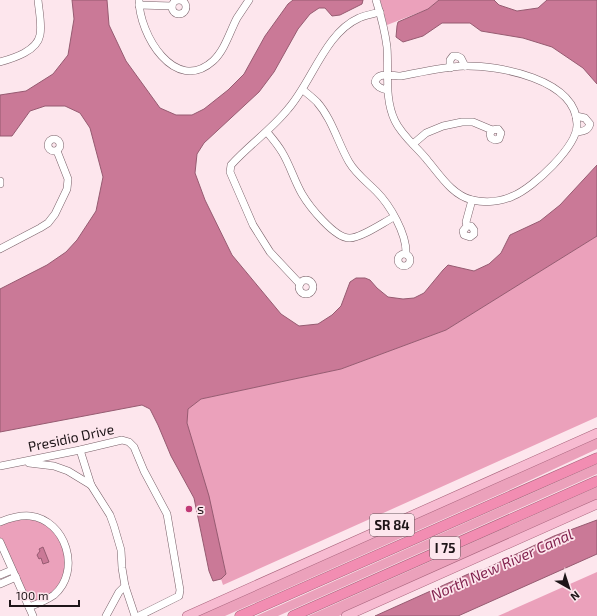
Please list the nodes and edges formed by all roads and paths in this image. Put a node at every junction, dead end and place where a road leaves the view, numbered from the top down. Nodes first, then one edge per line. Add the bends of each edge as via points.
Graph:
1 (38, 0) edge
2 (249, 0) edge
3 (376, 0) edge
4 (139, 3) edge
5 (172, 6) dead end
6 (380, 12) junction
7 (0, 62) edge
8 (465, 66) junction
9 (450, 68) junction
10 (388, 75) junction
11 (303, 90) junction
12 (387, 90) junction
13 (576, 116) junction
14 (492, 130) dead end
15 (267, 132) junction
16 (577, 132) junction
17 (413, 144) junction
18 (56, 151) dead end
19 (472, 200) junction
20 (394, 216) junction
21 (467, 226) dead end
22 (0, 249) edge
23 (406, 254) dead end
24 (300, 284) dead end
25 (597, 433) edge
26 (80, 450) junction
27 (49, 456) junction
28 (596, 458) edge
29 (25, 462) junction
30 (0, 466) edge
31 (54, 466) junction
32 (597, 481) edge
33 (91, 485) junction
34 (597, 504) edge
35 (0, 522) edge
36 (0, 542) edge
37 (12, 570) junction
38 (0, 575) edge
39 (16, 577) junction
40 (0, 584) edge
41 (125, 586) junction
42 (29, 608) junction
43 (33, 616) edge
44 (106, 616) edge
45 (135, 616) edge
46 (139, 616) edge
47 (187, 616) edge
48 (240, 616) edge
49 (293, 616) edge
50 (346, 616) edge

1 - 7 street via 38,41 26,52
2 - 4 street via 220,53 204,67 190,71 167,62 159,54 143,24
3 - 6 street
4 - 5 street
6 - 10 street via 386,39
6 - 11 street via 359,18 330,42
8 - 9 street
8 - 9 street via 461,58 453,56
8 - 13 street via 514,71 545,83 563,95
9 - 10 street via 401,76
10 - 12 street
10 - 12 street via 380,75 375,79 378,87
11 - 15 street
11 - 20 street via 317,102 326,115 349,163 378,192
12 - 17 street via 395,122
13 - 16 street
13 - 16 street via 585,118 590,124 586,130
14 - 17 street via 473,122 462,122 426,133
15 - 20 street via 282,152 302,195 335,232 344,238 358,236
15 - 24 street via 231,164 230,172 253,225 270,252
16 - 19 street via 565,152 523,192 502,200
17 - 19 street via 454,191
18 - 22 street via 68,179 67,189 55,214 48,223
19 - 21 street
20 - 23 street via 403,236
25 - 47 main road, SR 84
26 - 27 street, Presidio Drive
26 - 33 street
26 - 46 street, Presidio Drive via 122,440 129,442 134,446 167,514 180,590 178,596
27 - 29 street, Presidio Drive
27 - 31 street
28 - 48 highway, I 75
29 - 30 street, Presidio Drive
29 - 31 street
31 - 33 street
32 - 49 highway, I 75
33 - 41 street via 114,526 121,550
34 - 50 main road
35 - 42 street via 15,516 39,518 56,530 67,550 67,572 60,588 54,595
36 - 37 street
37 - 38 street
37 - 39 street
39 - 40 street
39 - 42 street
41 - 44 street
41 - 45 street
42 - 43 street

